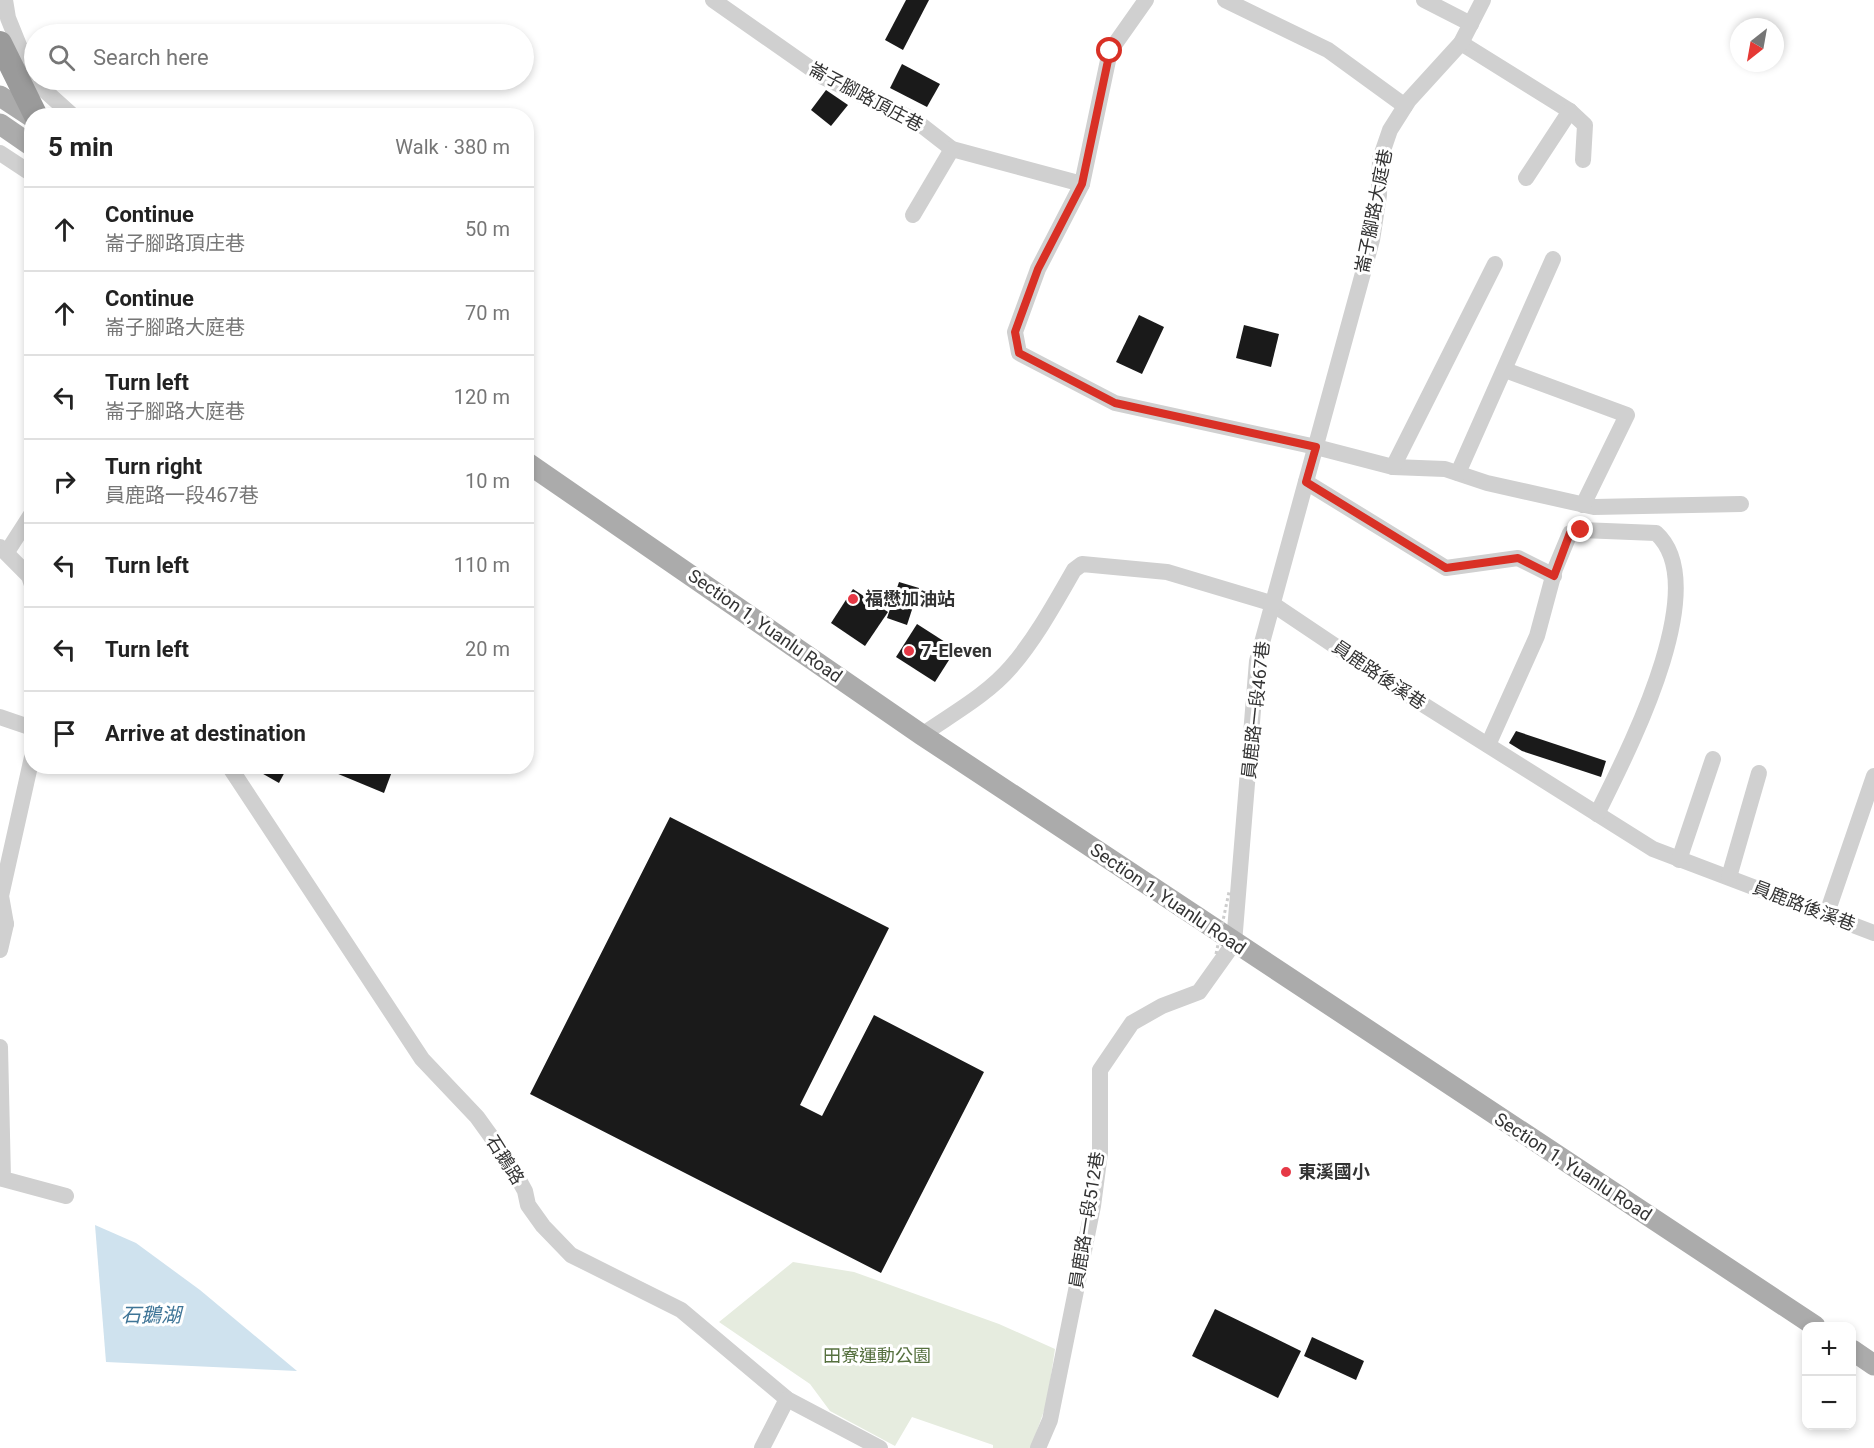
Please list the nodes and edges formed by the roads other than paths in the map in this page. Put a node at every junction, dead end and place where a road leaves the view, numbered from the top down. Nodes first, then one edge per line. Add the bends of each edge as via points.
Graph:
1 (5, 0) edge
2 (713, 0) edge
3 (1146, 0) edge
4 (1225, 0) edge
5 (1424, 0) edge
6 (1483, 0) edge
7 (1471, 24) junction
8 (0, 43) edge
9 (1461, 43) junction
10 (24, 58) edge
11 (44, 90) edge
12 (0, 96) edge
13 (1405, 106) junction
14 (30, 108) edge
15 (64, 108) edge
16 (24, 110) edge
17 (1570, 111) junction
18 (0, 124) edge
19 (24, 140) edge
20 (952, 149) junction
21 (0, 153) edge
22 (1582, 160) dead end
23 (24, 169) edge
24 (1526, 178) dead end
25 (1082, 184) junction
26 (913, 215) dead end
27 (1553, 259) dead end
28 (1495, 264) dead end
29 (1505, 370) junction
30 (1316, 447) junction
31 (1393, 467) junction
32 (534, 468) edge
33 (1458, 473) junction
34 (1306, 482) junction
35 (1741, 504) dead end
36 (1583, 505) junction
37 (24, 523) edge
38 (4, 549) edge
39 (24, 572) edge
40 (1554, 576) junction
41 (1271, 603) junction
42 (0, 717) edge
43 (24, 725) edge
44 (922, 735) junction
45 (1488, 745) junction
46 (1713, 759) dead end
47 (1759, 773) dead end
48 (28, 774) edge
49 (234, 774) edge
50 (1874, 776) edge
51 (1597, 814) junction
52 (1679, 860) junction
53 (1729, 877) junction
54 (1826, 916) junction
55 (3, 923) edge
56 (1874, 933) edge
57 (1225, 948) junction
58 (0, 950) edge
59 (0, 1047) edge
60 (66, 1196) dead end
61 (1809, 1322) edge
62 (1856, 1353) edge
63 (1874, 1365) edge
64 (787, 1399) junction
65 (762, 1448) edge
66 (880, 1448) edge
67 (1038, 1448) edge

1 - 10 street
2 - 20 street, 崙子腳路頂庄巷 via 822,77 916,121
3 - 25 street via 1110,51
4 - 13 street via 1328,50
5 - 7 street
6 - 7 street, 崙子腳路大庭巷
7 - 9 street, 崙子腳路大庭巷
8 - 14 highway
9 - 13 street, 崙子腳路大庭巷
9 - 17 street
11 - 15 street
12 - 16 main road
13 - 30 street, 崙子腳路大庭巷 via 1390,130 1380,159 1372,240
17 - 22 street via 1584,125
17 - 24 street
18 - 19 main road
20 - 25 street, 崙子腳路頂庄巷
20 - 26 street
21 - 23 street
25 - 30 street via 1038,269 1015,332 1019,353 1115,403
27 - 29 street
28 - 31 street
29 - 33 street
29 - 36 street via 1627,416
30 - 31 street
30 - 34 street, 員鹿路一段467巷
31 - 33 street
32 - 44 main road, Section 1, Yuanlu Road
33 - 36 street
34 - 40 street via 1446,568 1518,558
34 - 41 street, 員鹿路一段467巷
35 - 36 street
37 - 38 street
38 - 39 street
40 - 45 street via 1537,636
40 - 51 street via 1570,533 1581,530 1656,533 1667,542 1674,563 1674,617 1661,669
41 - 44 street, 員鹿路後溪巷 via 1167,572 1082,564 1074,570 1010,668 979,696
41 - 45 street, 員鹿路後溪巷
41 - 57 street, 員鹿路一段467巷 via 1257,661
42 - 43 street
44 - 57 main road, Section 1, Yuanlu Road
45 - 51 street, 員鹿路後溪巷
46 - 52 street
47 - 53 street
48 - 55 street via 1,896
49 - 64 street, 石鵝路 via 422,1059 477,1117 508,1160 543,1226 571,1255 681,1310
50 - 54 street
51 - 52 street, 員鹿路後溪巷 via 1653,849
52 - 53 street, 員鹿路後溪巷
53 - 54 street, 員鹿路後溪巷
54 - 56 street, 員鹿路後溪巷
55 - 58 street
57 - 61 main road, Section 1, Yuanlu Road
57 - 67 street, 員鹿路一段512巷 via 1199,992 1132,1023 1100,1070 1100,1153 1093,1206 1050,1420
59 - 60 street via 3,1179
62 - 63 main road
64 - 65 street
64 - 66 street, 石鵝路

